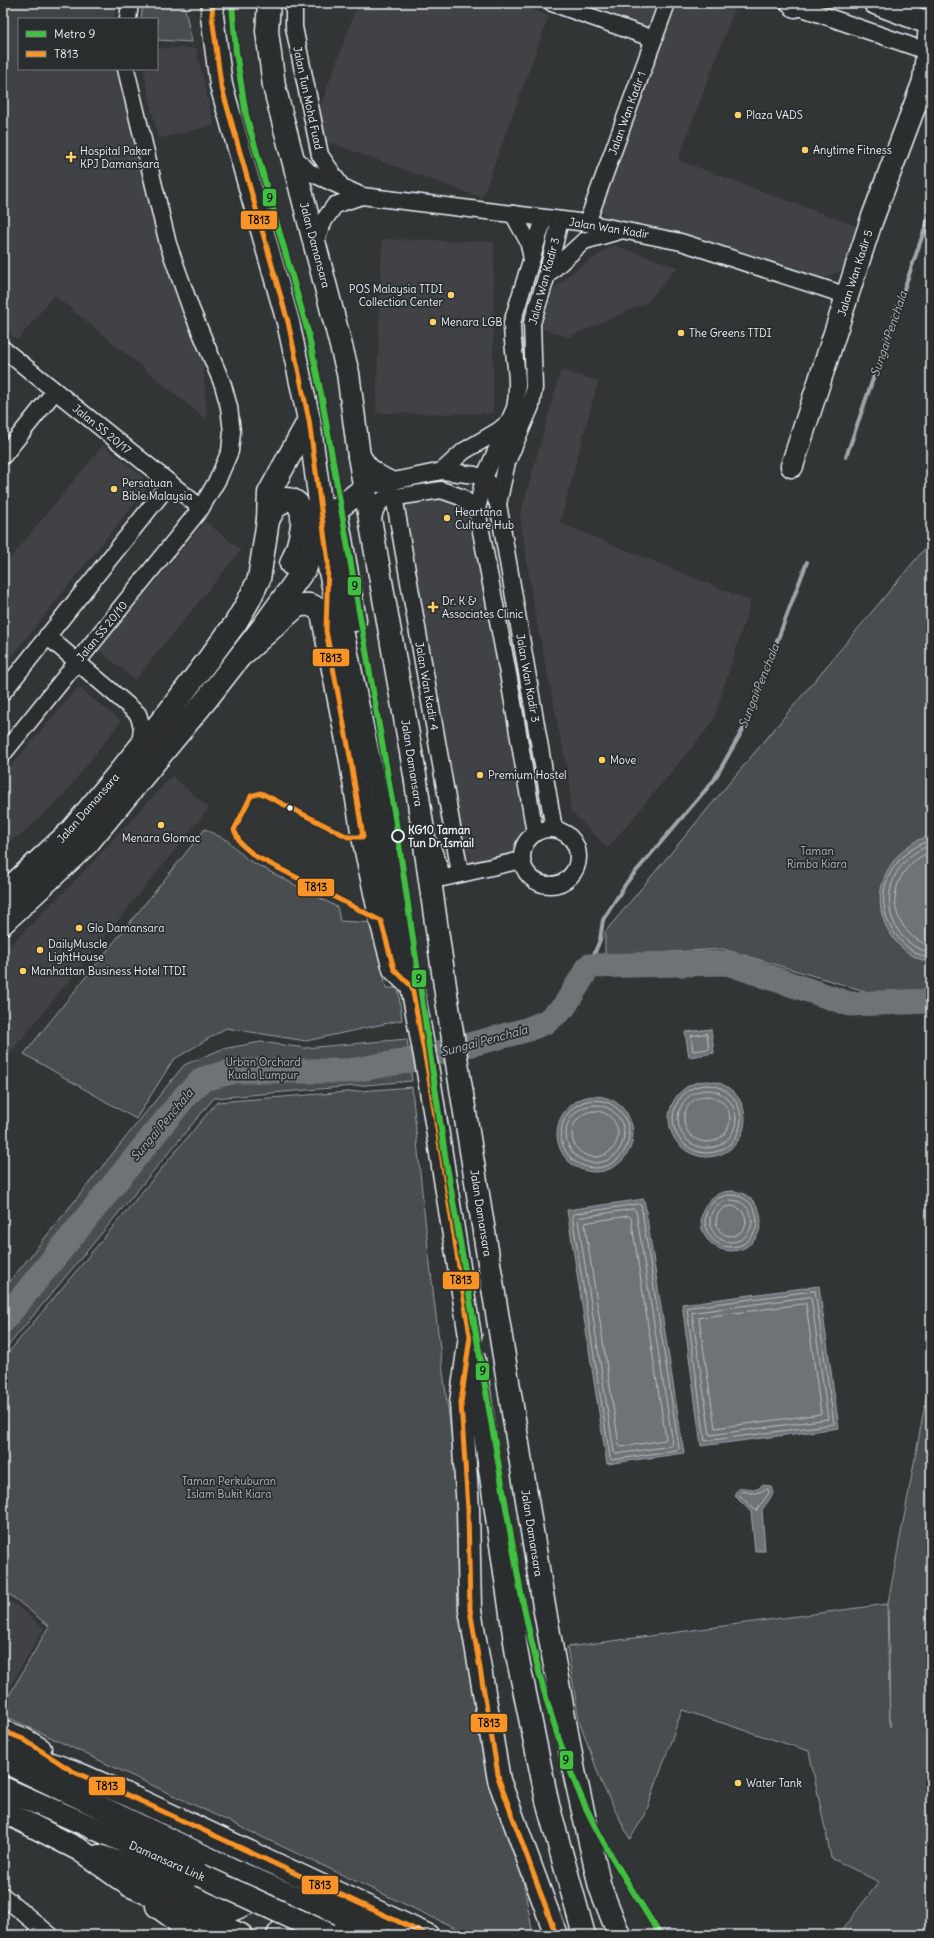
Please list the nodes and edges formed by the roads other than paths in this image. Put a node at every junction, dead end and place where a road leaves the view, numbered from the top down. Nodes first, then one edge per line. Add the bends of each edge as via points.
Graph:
1 (130, 3) edge
2 (269, 3) edge
3 (294, 3) edge
4 (552, 3) edge
5 (667, 3) edge
6 (875, 3) edge
7 (794, 4) edge
8 (210, 6) edge
9 (128, 18) edge
10 (931, 22) edge
11 (654, 39) junction
12 (927, 67) edge
13 (126, 70) edge
14 (291, 154) junction
15 (341, 186) junction
16 (362, 196) junction
17 (513, 214) junction
18 (544, 218) junction
19 (560, 220) junction
20 (587, 223) junction
21 (623, 230) junction
22 (314, 242) junction
23 (532, 258) junction
24 (547, 275) junction
25 (848, 296) junction
26 (3, 350) edge
27 (55, 391) junction
28 (309, 420) junction
29 (510, 421) junction
30 (3, 456) edge
31 (359, 456) junction
32 (792, 466) dead end
33 (442, 472) junction
34 (484, 478) junction
35 (170, 483) junction
36 (366, 487) junction
37 (393, 490) junction
38 (498, 504) junction
39 (201, 508) junction
40 (477, 510) junction
41 (329, 516) junction
42 (268, 520) junction
43 (372, 529) junction
44 (328, 562) junction
45 (262, 628) junction
46 (326, 631) junction
47 (47, 636) junction
48 (242, 655) junction
49 (77, 662) junction
50 (3, 692) edge
51 (168, 713) junction
52 (138, 714) junction
53 (140, 746) junction
54 (3, 754) edge
55 (379, 809) junction
56 (421, 819) junction
57 (554, 829) junction
58 (535, 833) junction
59 (522, 860) junction
60 (463, 873) junction
61 (3, 894) edge
62 (3, 923) edge
63 (412, 987) junction
64 (470, 1336) junction
65 (3, 1731) edge
66 (3, 1748) edge
67 (3, 1762) edge
68 (72, 1771) junction
69 (3, 1788) edge
70 (3, 1811) edge
71 (80, 1850) junction
72 (240, 1873) junction
73 (129, 1886) junction
74 (3, 1896) edge
75 (311, 1905) junction
76 (373, 1932) edge
77 (50, 1935) edge
78 (188, 1935) edge
79 (241, 1935) edge
80 (278, 1935) edge
81 (298, 1935) edge
82 (330, 1935) edge
83 (337, 1935) edge
84 (427, 1935) edge
85 (556, 1935) edge
86 (584, 1935) edge
87 (619, 1935) edge

1 - 9 street
2 - 14 main road, Jalan Damansara via 267,31 274,86
3 - 15 street, Jalan Tun Mohd Fuad via 294,27 320,155
4 - 11 street
5 - 11 street, Jalan Wan Kadir 1
6 - 10 main road
7 - 12 street
8 - 28 main road via 221,85 288,322
10 - 12 main road, Jalan Wan Kadir 5
11 - 20 street, Jalan Wan Kadir 1
12 - 25 main road, Jalan Wan Kadir 5 via 871,222
13 - 39 street, Jalan SS 20/10 via 168,244 191,309 223,385 229,407 232,432 230,450 218,479
14 - 15 street, Jalan Wan Kadir via 309,172
14 - 22 main road, Jalan Damansara
15 - 16 street, Jalan Wan Kadir
16 - 17 street, Jalan Wan Kadir
16 - 22 street, Jalan Wan Kadir via 335,205
17 - 18 street, Jalan Wan Kadir
17 - 23 street via 528,241
18 - 19 street, Jalan Wan Kadir
18 - 23 street, Jalan Wan Kadir 3
19 - 20 street, Jalan Wan Kadir
19 - 24 street, Jalan Wan Kadir 3
20 - 21 street, Jalan Wan Kadir
21 - 24 street via 584,241
21 - 25 street, Jalan Wan Kadir via 681,242
22 - 31 main road, Jalan Damansara via 348,373
23 - 29 street, Jalan Wan Kadir 3 via 512,323 518,383
24 - 38 street, Jalan Wan Kadir 3 via 532,323 534,388 531,406 507,462
25 - 32 main road, Jalan Wan Kadir 5
26 - 27 street, Jalan SS 20/17
27 - 30 street
27 - 35 street, Jalan SS 20/17
28 - 41 main road
28 - 42 main road, Jalan Damansara via 269,493
29 - 33 street via 464,451
29 - 34 street, Jalan Wan Kadir 3
31 - 36 main road, Jalan Damansara
31 - 37 main road via 366,468
33 - 34 street
33 - 37 street
34 - 38 street, Jalan Wan Kadir 3 via 492,487
34 - 40 street, Jalan Wan Kadir 3
35 - 39 street, Jalan SS 20/17
35 - 47 street
36 - 37 street
36 - 41 main road, Jalan Damansara
36 - 43 main road, Jalan Damansara
37 - 40 street via 441,490 461,497
37 - 43 street via 374,510
37 - 60 street, Jalan Wan Kadir 4 via 459,867
38 - 57 street, Jalan Wan Kadir 3
39 - 49 street, Jalan SS 20/10
40 - 58 street, Jalan Wan Kadir 3
41 - 44 main road
41 - 45 main road, Jalan Damansara via 313,544 306,567
41 - 55 main road via 370,711
42 - 45 main road via 274,509 285,499 297,503 302,511 300,537 294,558
42 - 51 main road, Jalan Damansara via 259,579 248,602 235,624
43 - 56 main road, Jalan Damansara
44 - 46 main road
44 - 55 main road
45 - 48 main road, Jalan Damansara
46 - 48 main road via 322,613 316,606 307,603 298,606
46 - 63 main road via 363,837 381,921 394,969
47 - 49 street
47 - 50 street
48 - 62 main road, Jalan Damansara via 87,844
49 - 52 street
49 - 54 street, Jalan SS 20/10
51 - 52 street via 151,716
51 - 53 main road, Jalan Damansara
52 - 53 street via 142,727
53 - 61 main road, Jalan Damansara via 71,831
55 - 63 main road
56 - 60 street via 443,878
56 - 87 main road, Jalan Damansara via 458,1071 544,1606 574,1771 600,1887
57 - 58 street
57 - 59 street via 569,836 575,843 578,860 576,869 570,877 555,885 537,882 530,877
58 - 59 street via 523,848
59 - 60 street
63 - 64 main road
64 - 85 main road via 461,1403 468,1509 470,1610 499,1780
64 - 86 main road via 517,1655 548,1805
65 - 68 main road via 23,1739
66 - 68 main road
67 - 72 main road
68 - 84 main road
69 - 82 main road, Damansara Link, bridge
70 - 71 main road
71 - 72 main road via 130,1867 229,1911 246,1904 253,1890
71 - 73 main road
72 - 75 main road
73 - 78 main road via 175,1919
73 - 79 main road
74 - 77 street
75 - 76 main road
75 - 80 main road
75 - 81 main road
76 - 83 main road via 341,1930

